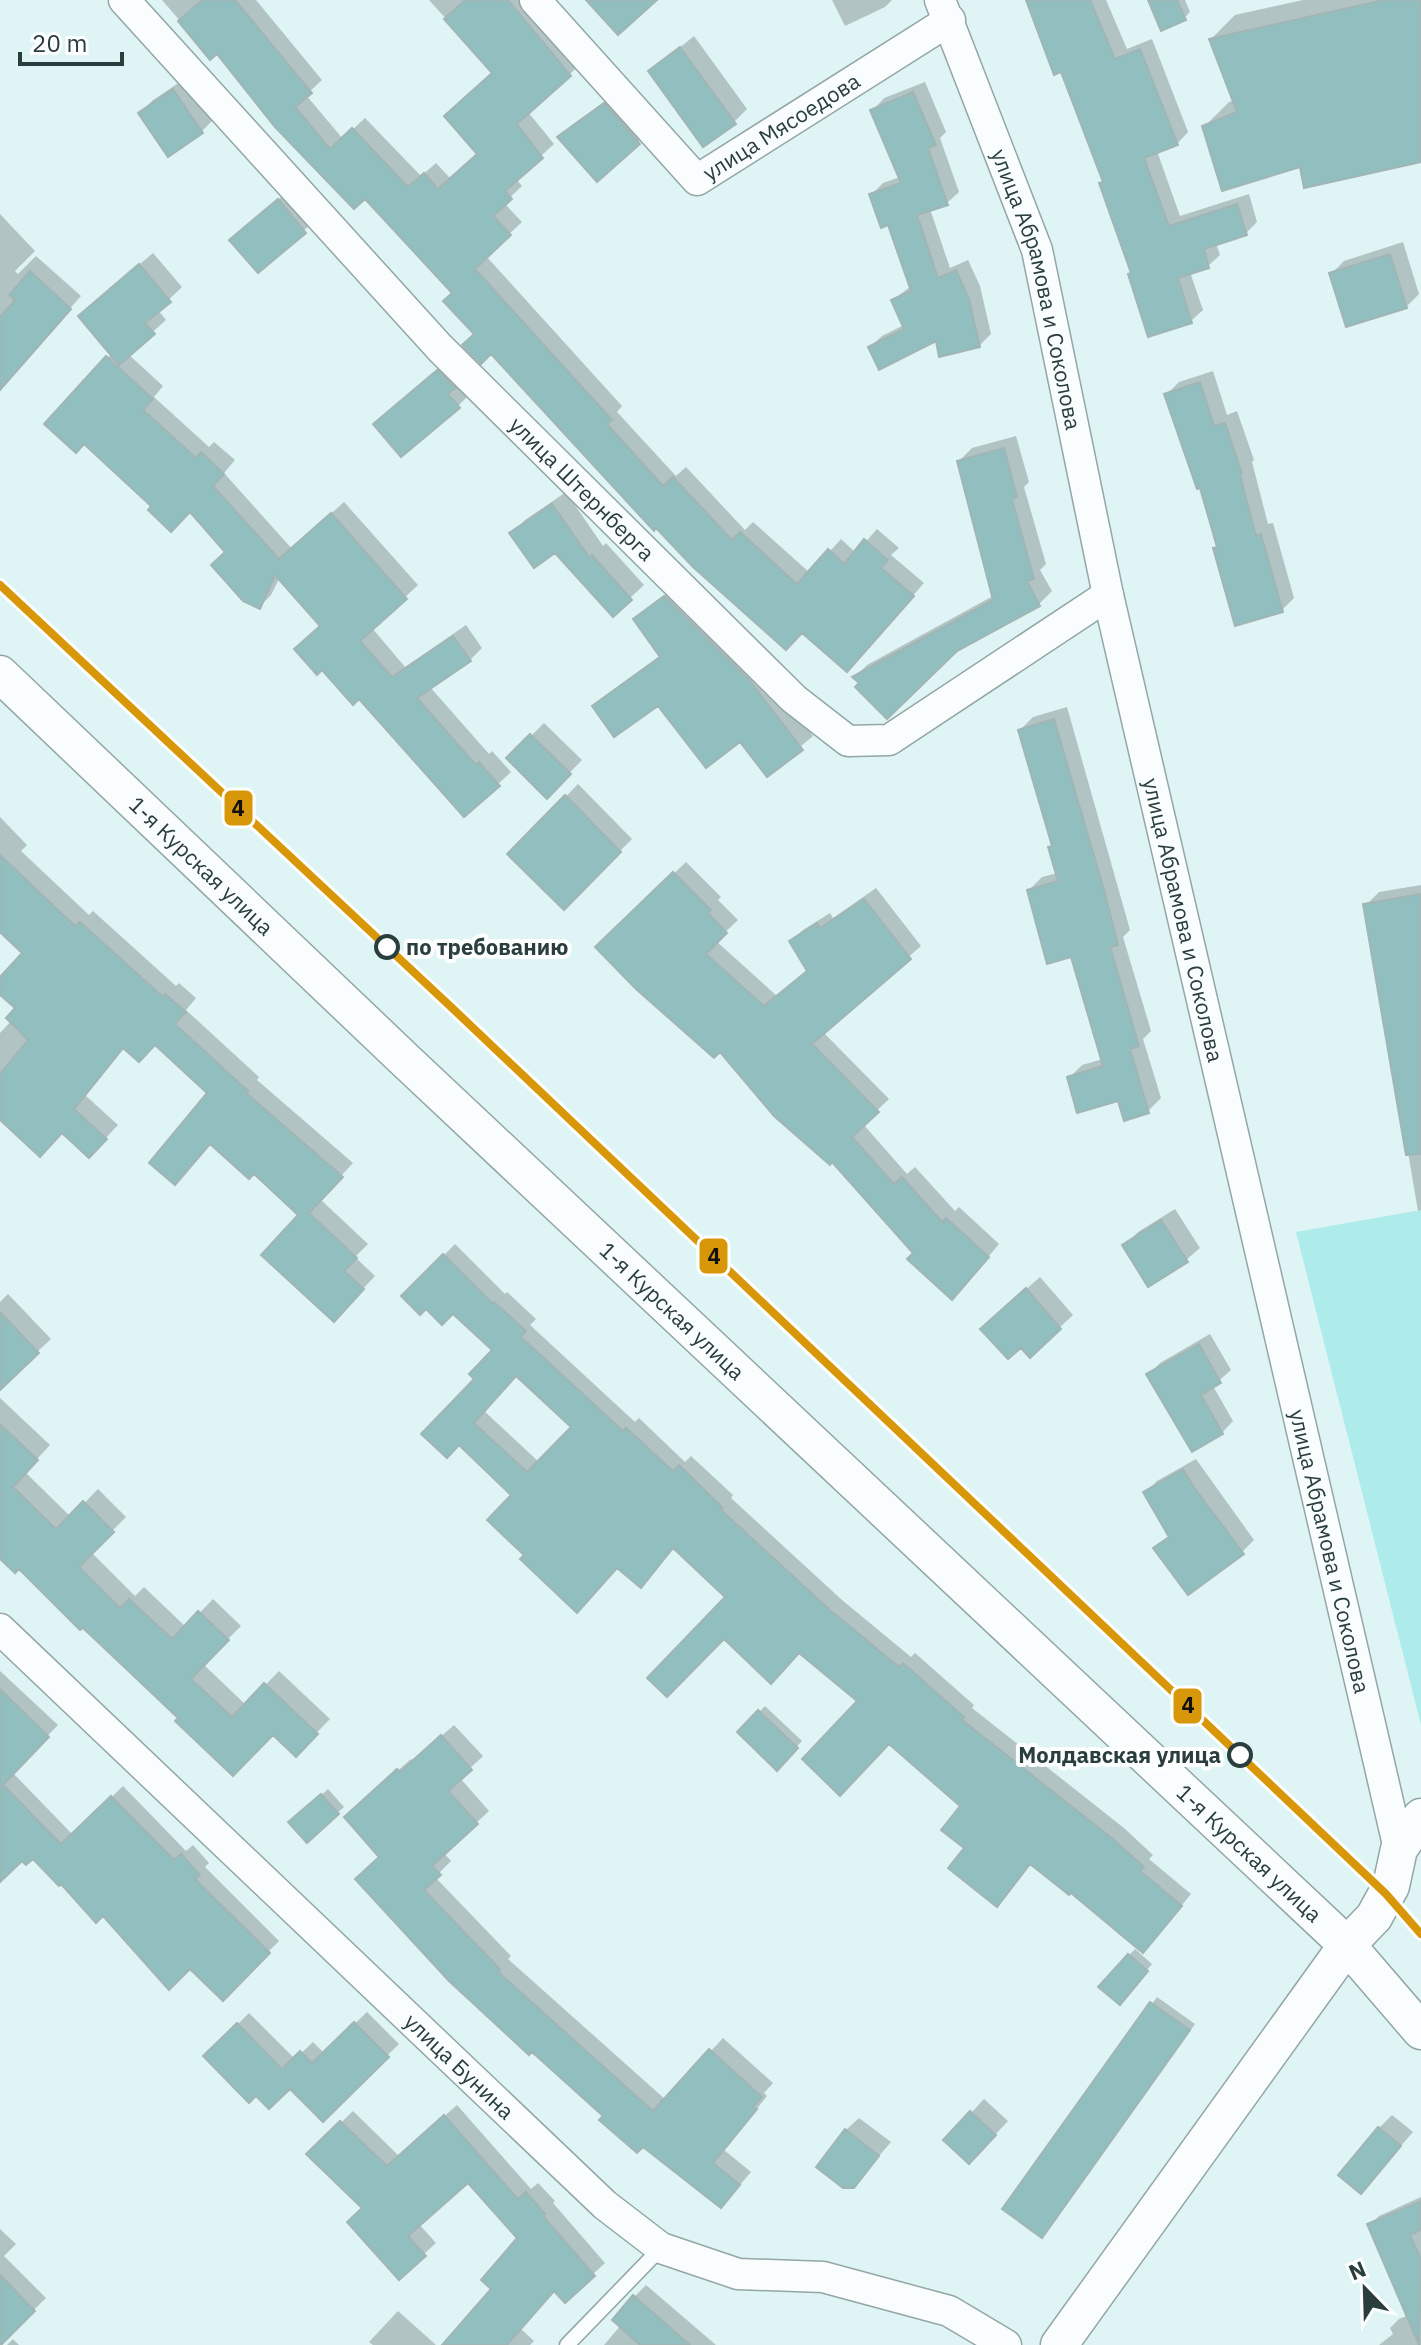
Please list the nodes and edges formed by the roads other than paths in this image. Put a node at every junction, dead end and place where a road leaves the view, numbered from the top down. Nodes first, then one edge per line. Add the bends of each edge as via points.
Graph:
1 (124, 0) edge
2 (535, 0) edge
3 (945, 10) edge
4 (1108, 595) junction
5 (0, 674) edge
6 (0, 1629) edge
7 (1421, 1817) edge
8 (1399, 1849) junction
9 (1347, 1945) junction
10 (1421, 2031) edge
11 (661, 2248) junction
12 (567, 2345) edge
13 (1006, 2345) edge
14 (1059, 2345) edge

1 - 4 street, улица Штернберга via 440,348 794,699 848,741 889,740
2 - 3 street, улица Мясоедова via 697,180
3 - 4 street, улица Абрамова и Соколова via 1037,250
4 - 8 street, улица Абрамова и Соколова
5 - 9 street, 1-я Курская улица
6 - 11 street, улица Бунина via 605,2205
7 - 8 street
8 - 9 street via 1391,1886 1374,1917
9 - 10 street
9 - 14 street
11 - 12 lane
11 - 13 street, улица Бунина via 738,2274 823,2277 949,2311

